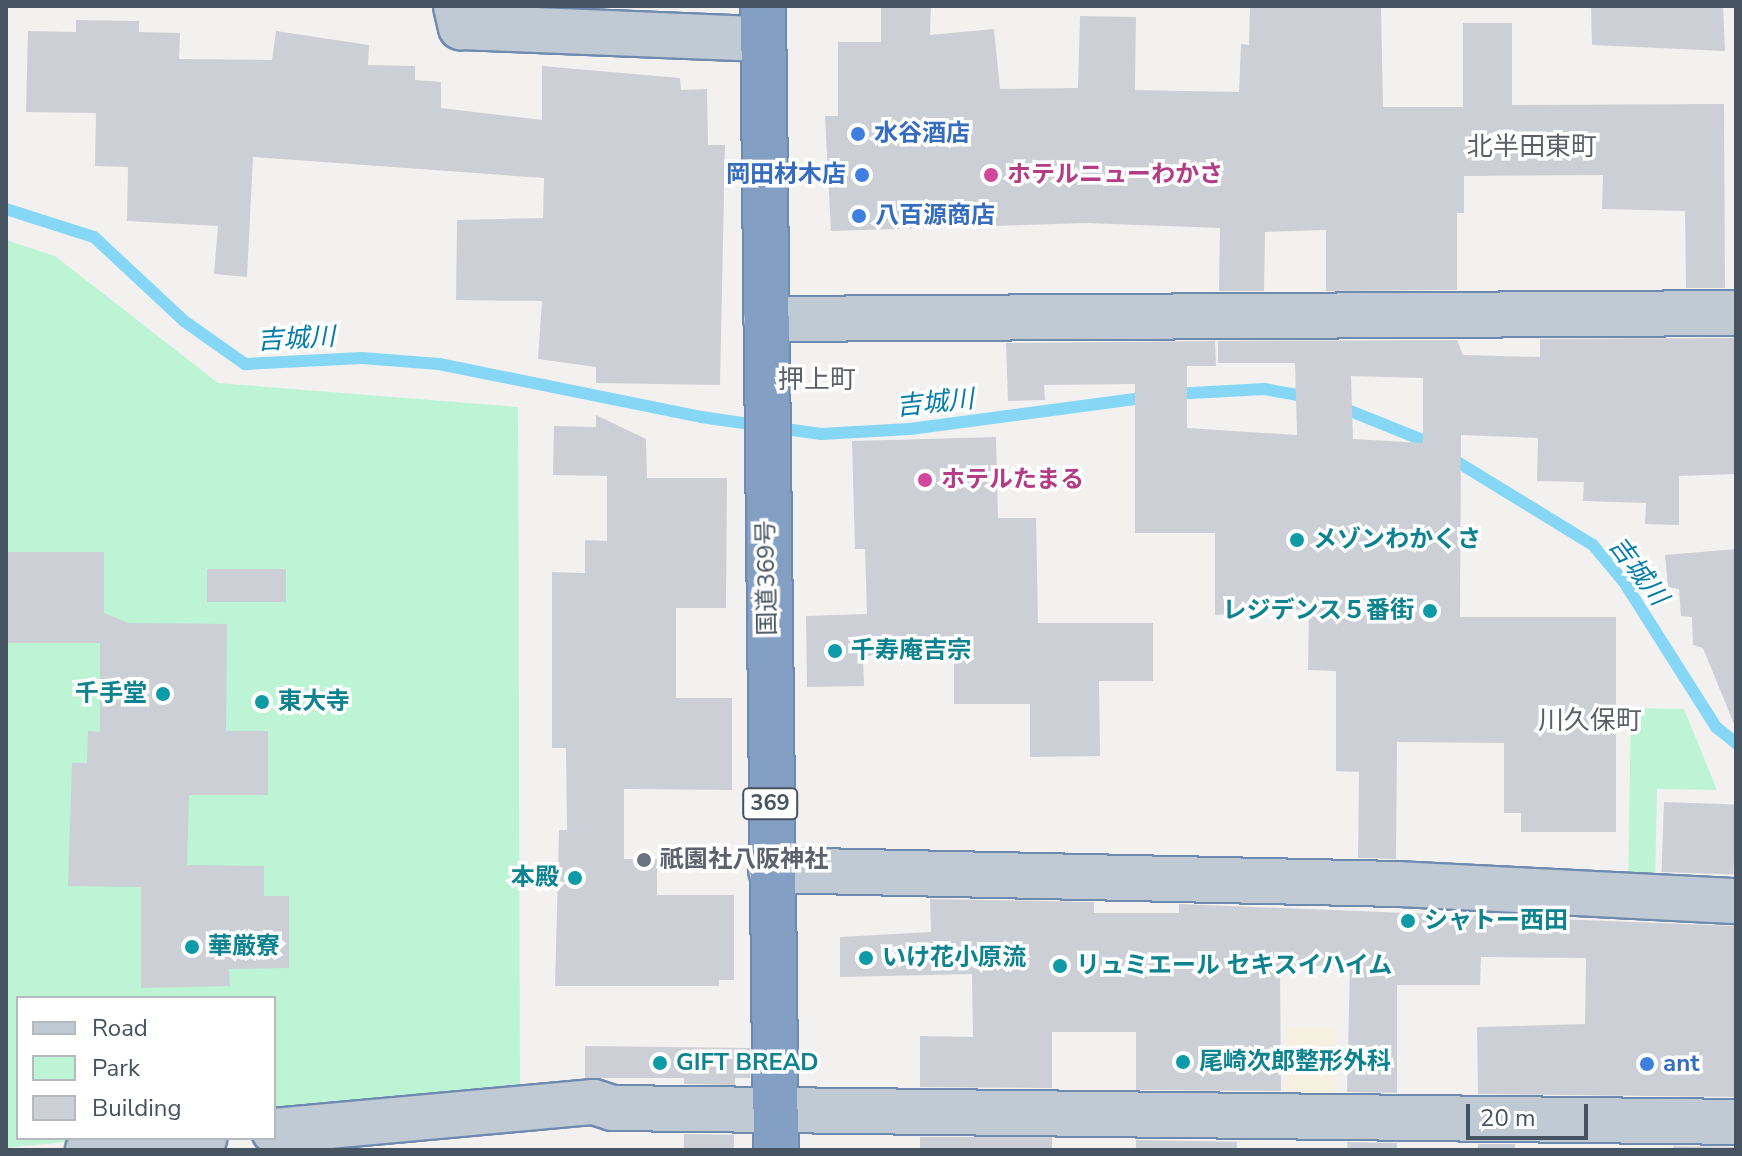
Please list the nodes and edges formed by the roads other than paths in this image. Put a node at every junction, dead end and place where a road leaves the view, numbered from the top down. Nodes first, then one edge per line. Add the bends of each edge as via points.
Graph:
1 (456, 6) edge
2 (763, 22) edge
3 (1736, 313) edge
4 (766, 319) junction
5 (771, 870) junction
6 (1736, 901) edge
7 (1736, 1122) edge
8 (775, 1129) edge
9 (276, 1131) edge
10 (352, 1136) edge
11 (1539, 1137) edge
12 (185, 1140) edge
13 (88, 1150) edge

1 - 2 street via 461,27
2 - 4 highway, 国道369号 / 369
3 - 4 street
4 - 5 highway, 国道369号 / 369
5 - 6 street via 1398,884
5 - 8 highway, 国道369号 / 369
7 - 11 street
8 - 10 street via 594,1102
8 - 11 street
9 - 10 street
12 - 13 street

